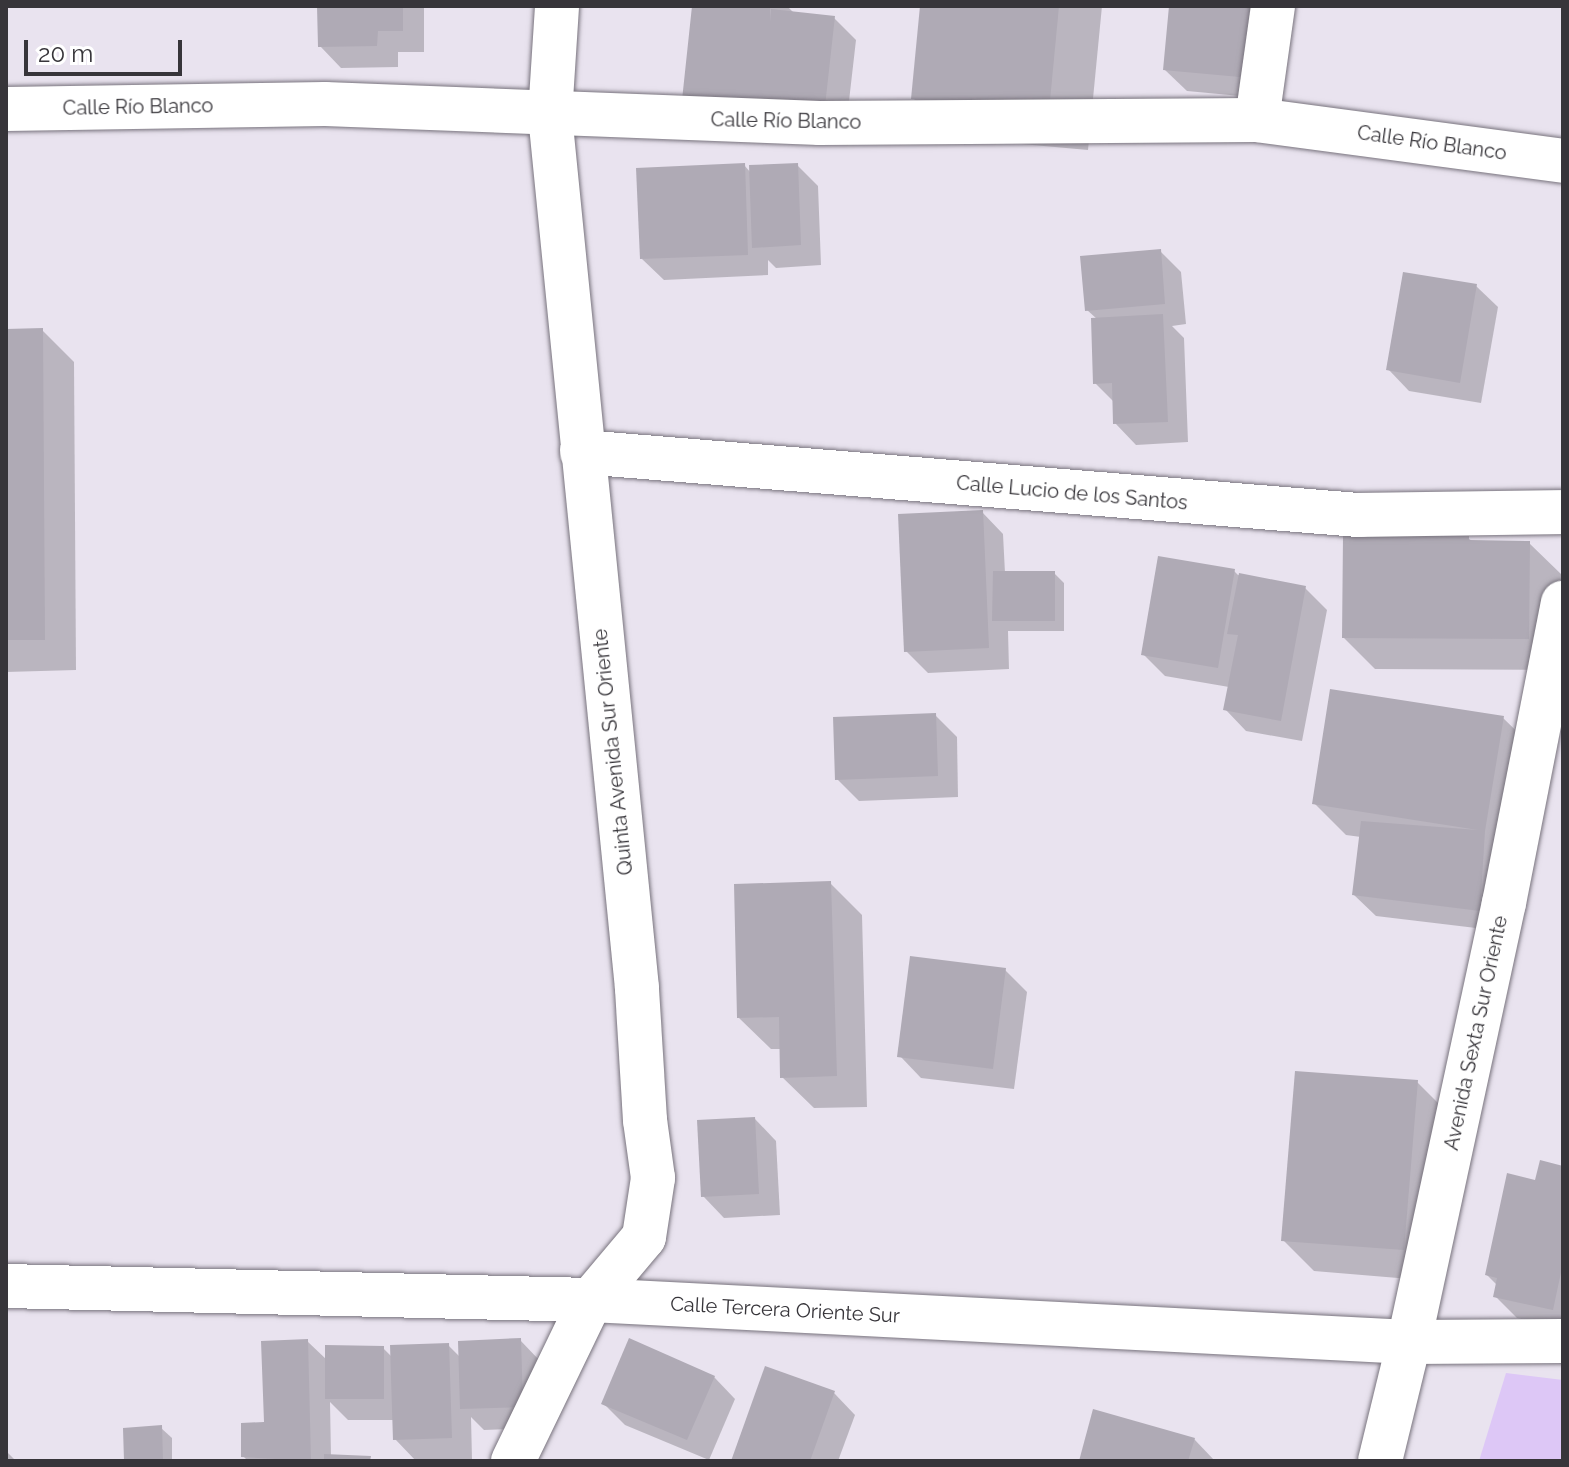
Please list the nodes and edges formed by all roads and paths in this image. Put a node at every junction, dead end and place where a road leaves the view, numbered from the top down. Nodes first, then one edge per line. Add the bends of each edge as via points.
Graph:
1 (557, 6) edge
2 (1273, 6) edge
3 (6, 109) edge
4 (550, 115) junction
5 (1257, 120) junction
6 (1563, 161) edge
7 (582, 452) junction
8 (1563, 512) edge
9 (1563, 603) edge
10 (6, 1286) edge
11 (591, 1300) junction
12 (1563, 1341) edge
13 (1409, 1342) junction
14 (513, 1461) edge
15 (1380, 1461) edge

1 - 4 street, Quinta Avenida Sur Oriente
2 - 5 street
3 - 4 street, Calle Río Blanco via 325,104
4 - 5 street, Calle Río Blanco via 820,123
4 - 7 street, Quinta Avenida Sur Oriente
5 - 6 street, Calle Río Blanco
7 - 8 street, Calle Lucio de los Santos via 1359,515
7 - 11 street, Quinta Avenida Sur Oriente via 653,1178 644,1237
9 - 13 street, Avenida Sexta Sur Oriente
10 - 11 street, Calle Tercera Oriente Sur
11 - 13 street, Calle Tercera Oriente Sur
11 - 14 street, Quinta Avenida Sur Oriente
12 - 13 street, Calle Tercera Oriente Sur
13 - 15 street, Avenida Sexta Sur Oriente

